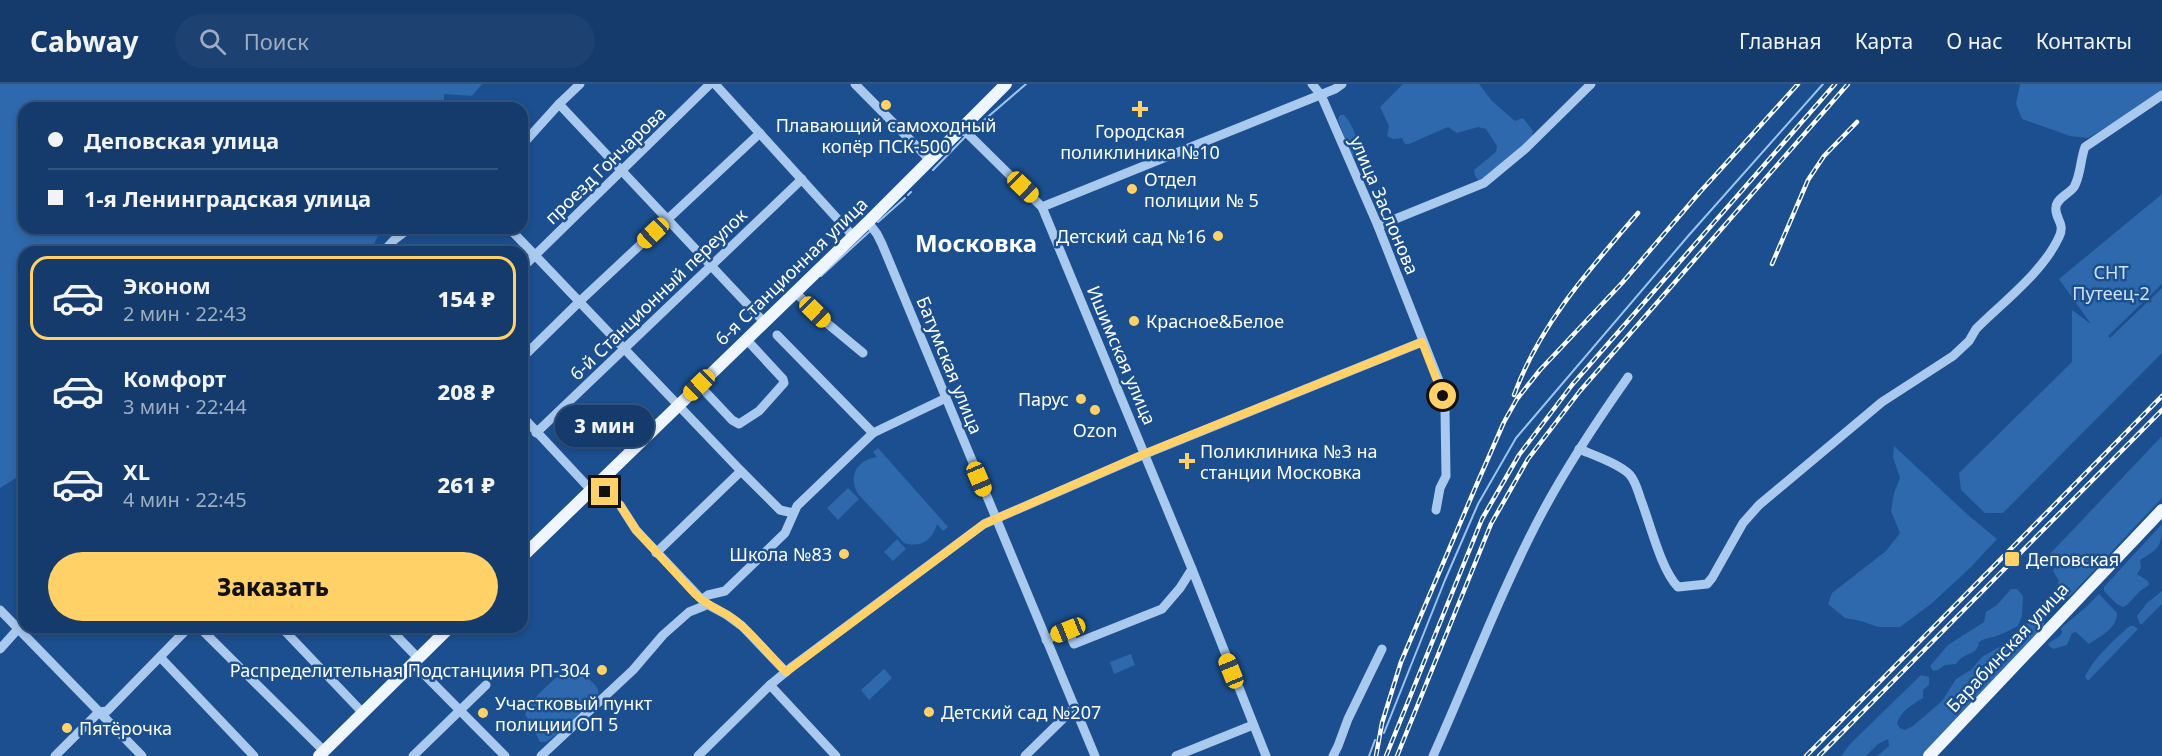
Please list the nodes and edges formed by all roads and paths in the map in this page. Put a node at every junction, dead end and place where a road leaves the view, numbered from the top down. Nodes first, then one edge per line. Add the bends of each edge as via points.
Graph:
1 (580, 84) edge
2 (713, 84) edge
3 (855, 84) edge
4 (1006, 84) edge
5 (1312, 84) edge
6 (1342, 84) edge
7 (1591, 84) edge
8 (1321, 95) junction
9 (2162, 96) edge
10 (559, 104) junction
11 (961, 127) junction
12 (760, 133) junction
13 (528, 138) edge
14 (929, 159) junction
15 (621, 172) junction
16 (802, 179) junction
17 (1042, 207) junction
18 (668, 219) junction
19 (867, 222) junction
20 (1378, 226) junction
21 (402, 234) edge
22 (515, 234) edge
23 (853, 236) junction
24 (388, 246) edge
25 (526, 246) edge
26 (528, 248) edge
27 (535, 256) junction
28 (528, 262) edge
29 (712, 266) junction
30 (795, 292) junction
31 (579, 302) junction
32 (764, 322) junction
33 (777, 335) dead end
34 (746, 339) junction
35 (1422, 342) junction
36 (626, 349) junction
37 (528, 352) edge
38 (863, 353) dead end
39 (1628, 377) dead end
40 (699, 385) junction
41 (946, 398) junction
42 (679, 405) junction
43 (528, 423) edge
44 (536, 433) junction
45 (873, 433) junction
46 (1579, 449) junction
47 (1144, 454) junction
48 (741, 471) junction
49 (593, 488) junction
50 (1436, 510) dead end
51 (2162, 510) edge
52 (793, 513) junction
53 (996, 519) junction
54 (528, 551) edge
55 (656, 553) junction
56 (1192, 568) junction
57 (705, 603) junction
58 (0, 610) edge
59 (18, 629) joint
60 (22, 633) edge
61 (183, 633) edge
62 (205, 633) edge
63 (287, 633) edge
64 (393, 633) edge
65 (444, 633) edge
66 (1046, 640) junction
67 (0, 649) edge
68 (1382, 649) dead end
69 (160, 657) junction
70 (416, 660) junction
71 (786, 672) junction
72 (486, 685) dead end
73 (770, 685) junction
74 (1074, 708) junction
75 (460, 710) junction
76 (99, 712) junction
77 (363, 713) junction
78 (1254, 725) junction
79 (321, 754) edge
80 (55, 756) edge
81 (142, 756) edge
82 (254, 756) edge
83 (413, 756) edge
84 (505, 756) edge
85 (541, 756) edge
86 (698, 756) edge
87 (836, 756) edge
88 (1025, 756) edge
89 (1095, 756) edge
90 (1176, 756) edge
91 (1266, 756) edge
92 (1333, 756) edge
93 (1433, 756) edge
94 (1929, 756) edge

1 - 10 street
2 - 12 street
2 - 15 street, проезд Гончарова
3 - 14 street
4 - 11 main road, 6-я Станционная улица
5 - 8 street, улица Заслонова
6 - 8 street
7 - 20 street via 1484,183
8 - 17 street
8 - 20 street, улица Заслонова
9 - 46 street via 2085,147 2073,187 2055,208 2062,229 2060,236 2038,268 1953,356 1882,402 1759,505 1743,523 1707,584 1677,587 1666,569 1630,474
10 - 13 street
10 - 15 street
11 - 14 main road, 6-я Станционная улица
11 - 17 street, Ишимская улица
12 - 16 street
12 - 18 street
14 - 19 main road, 6-я Станционная улица
15 - 18 street
15 - 27 street, проезд Гончарова
16 - 23 street
16 - 29 street, 6-й Станционный переулок
17 - 47 street, Ишимская улица
18 - 29 street
18 - 31 street
19 - 23 main road, 6-я Станционная улица
19 - 41 street, Батумская улица via 882,244
20 - 35 street, улица Заслонова
21 - 24 street
22 - 25 street
23 - 30 main road, 6-я Станционная улица
26 - 27 street
27 - 28 street, проезд Гончарова
27 - 31 street
29 - 32 street
29 - 36 street, 6-й Станционный переулок
30 - 32 main road, 6-я Станционная улица
30 - 38 street
31 - 36 street
31 - 37 street
32 - 34 main road, 6-я Станционная улица
33 - 45 street
34 - 40 main road, 6-я Станционная улица
34 - 40 street via 784,383 759,411 739,424
35 - 47 street
35 - 50 street, улица Заслонова via 1441,386 1445,410 1446,476
36 - 42 street
36 - 44 street, 6-й Станционный переулок
39 - 46 street
40 - 42 main road, 6-я Станционная улица
41 - 45 street
41 - 53 street, Батумская улица
42 - 48 street
42 - 49 main road, 6-я Станционная улица
43 - 44 street
44 - 49 street
45 - 52 street
46 - 93 street via 1525,547
47 - 53 street
47 - 56 street, Ишимская улица
48 - 52 street via 780,510
48 - 55 street
49 - 54 main road, 6-я Станционная улица
49 - 55 street via 620,505
51 - 94 main road, Барабинская улица
52 - 57 street via 785,533 724,591 704,598
53 - 66 street, Батумская улица
53 - 71 street via 960,541
55 - 57 street
56 - 66 street via 1162,609 1074,644 1068,630
56 - 78 street, Ишимская улица
57 - 71 street via 742,626
57 - 85 street via 663,635 633,670
58 - 59 street
59 - 67 street
60 - 76 street
61 - 69 street
62 - 79 street
63 - 77 street
64 - 70 street
65 - 70 main road
66 - 74 street, Батумская улица
68 - 92 street
69 - 76 street via 106,711
69 - 82 street
70 - 75 street
70 - 77 main road
71 - 73 street
72 - 75 street
73 - 86 street
73 - 87 street
74 - 88 street
74 - 89 street, Батумская улица
75 - 83 street
75 - 84 street
76 - 80 street
76 - 81 street
77 - 79 main road
78 - 90 street
78 - 91 street, Ишимская улица

